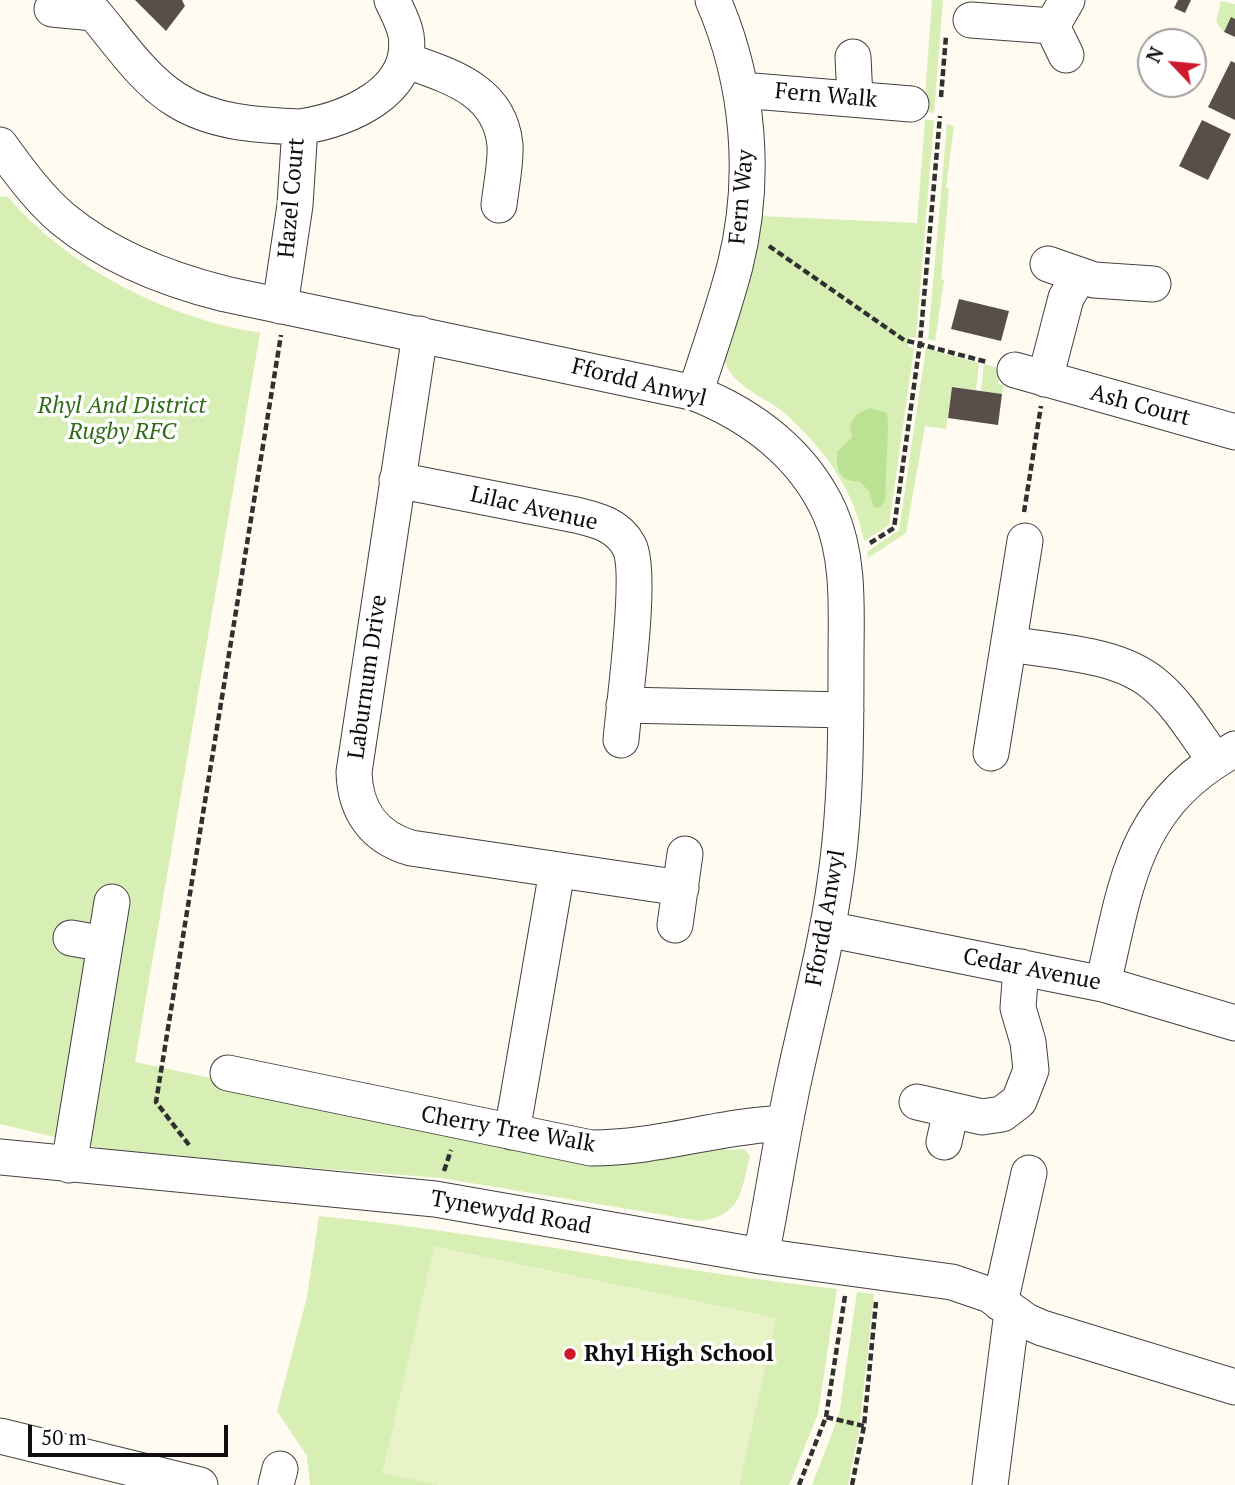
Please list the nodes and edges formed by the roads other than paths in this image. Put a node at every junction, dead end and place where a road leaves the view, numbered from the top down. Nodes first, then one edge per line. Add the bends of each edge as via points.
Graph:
1 (392, 0) edge
2 (713, 0) edge
3 (95, 6) edge
4 (52, 9) dead end
5 (959, 25) road end
6 (1061, 27) edge
7 (853, 57) dead end
8 (405, 60) junction
9 (741, 90) junction
10 (855, 98) junction
11 (911, 104) dead end
12 (300, 127) junction
13 (0, 145) edge
14 (499, 205) dead end
15 (1153, 284) dead end
16 (283, 306) junction
17 (420, 334) junction
18 (695, 393) junction
19 (1235, 432) edge
20 (397, 480) junction
21 (1025, 541) road end
22 (1010, 644) junction
23 (624, 705) junction
24 (846, 710) junction
25 (1004, 735) dead end
26 (621, 740) dead end
27 (1225, 754) edge
28 (685, 854) dead end
29 (557, 871) junction
30 (681, 888) junction
31 (112, 902) dead end
32 (675, 925) dead end
33 (827, 929) junction
34 (71, 938) dead end
35 (105, 944) junction
36 (1021, 967) junction
37 (1103, 984) junction
38 (1235, 1023) edge
39 (228, 1073) dead end
40 (917, 1101) dead end
41 (785, 1123) junction
42 (512, 1132) junction
43 (0, 1157) edge
44 (69, 1164) junction
45 (1029, 1173) dead end
46 (761, 1256) junction
47 (1006, 1307) junction
48 (1235, 1387) edge
49 (0, 1436) edge
50 (200, 1485) edge
51 (990, 1485) edge

1 - 8 street via 405,33
2 - 9 street, Fern Way
3 - 4 street, Hazel Court
3 - 12 street, Hazel Court via 174,99 245,125
5 - 6 street
7 - 10 street
8 - 12 street via 394,82 362,107 328,123
8 - 14 street via 467,83 500,121 505,147
9 - 10 street, Fern Walk
9 - 18 street, Fern Way via 748,155 742,228
10 - 11 street, Fern Walk
12 - 16 street, Hazel Court
13 - 16 street, Ffordd Anwyl via 63,219 122,256 190,286
15 - 19 street, Ash Court via 1112,282 1063,270 1066,298 1030,375
16 - 17 street, Ffordd Anwyl
17 - 18 street, Ffordd Anwyl
17 - 20 street, Laburnum Drive
18 - 24 street, Ffordd Anwyl via 746,417 782,446 830,513 843,559
20 - 23 street, Lilac Avenue via 599,520 616,529 629,546 635,577
20 - 29 street, Laburnum Drive via 354,772 362,810 376,830 397,844
21 - 22 street
22 - 25 street
22 - 27 street via 1104,661 1142,675
23 - 24 street
23 - 26 street, Lilac Avenue
24 - 33 street, Ffordd Anwyl via 840,838
27 - 37 street via 1183,785 1144,835 1129,871
28 - 30 street
29 - 30 street, Laburnum Drive
29 - 42 street
30 - 32 street
31 - 35 street
33 - 36 street, Cedar Avenue
33 - 41 street, Ffordd Anwyl
34 - 35 street
35 - 44 street
36 - 37 street, Cedar Avenue
36 - 40 street via 1018,1008 1031,1070 1024,1093 1011,1110 948,1126
37 - 38 street, Cedar Avenue
39 - 42 street, Cherry Tree Walk via 279,1069 459,1122
41 - 42 street, Cherry Tree Walk via 613,1148
41 - 46 street, Ffordd Anwyl
43 - 44 street, Tynewydd Road
44 - 46 street, Tynewydd Road via 435,1199
45 - 47 street
46 - 47 street, Tynewydd Road via 975,1288
47 - 48 street, Tynewydd Road via 1042,1328
47 - 51 street
49 - 50 street

